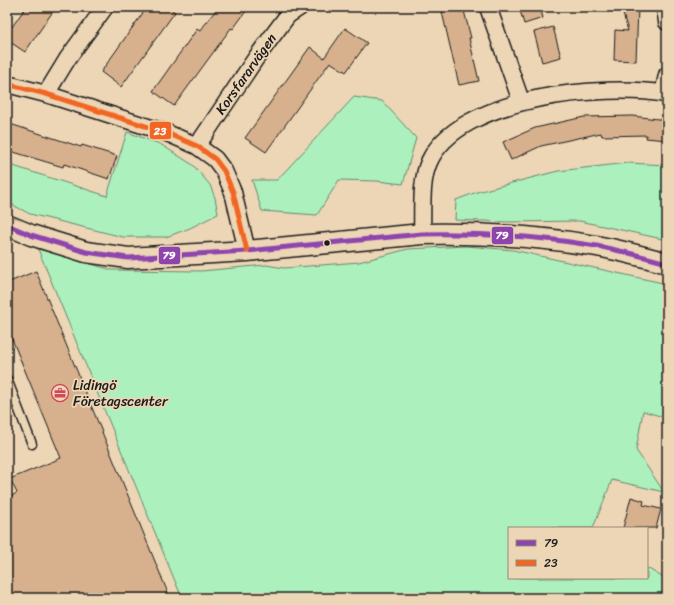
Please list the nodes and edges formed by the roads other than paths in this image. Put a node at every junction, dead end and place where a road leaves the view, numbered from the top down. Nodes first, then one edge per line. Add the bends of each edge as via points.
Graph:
1 (105, 7) edge
2 (300, 7) edge
3 (488, 7) edge
4 (665, 7) edge
5 (667, 22) edge
6 (667, 75) edge
7 (7, 84) edge
8 (46, 94) junction
9 (665, 94) edge
10 (522, 102) junction
11 (197, 146) junction
12 (7, 225) edge
13 (422, 234) junction
14 (247, 251) junction
15 (667, 262) edge
16 (7, 379) edge
17 (32, 444) dead end

1 - 8 street
2 - 11 street, Korsfararvägen via 288,15 256,58
3 - 10 street
4 - 5 street
6 - 9 street
7 - 8 street
8 - 11 street via 167,133
9 - 10 street via 624,90 585,91
10 - 13 street via 474,120 439,144 429,162 423,181
11 - 14 street via 215,159 224,171 233,192
12 - 14 street via 86,252 128,258
13 - 14 street
13 - 15 street via 547,240 590,245
16 - 17 lane

